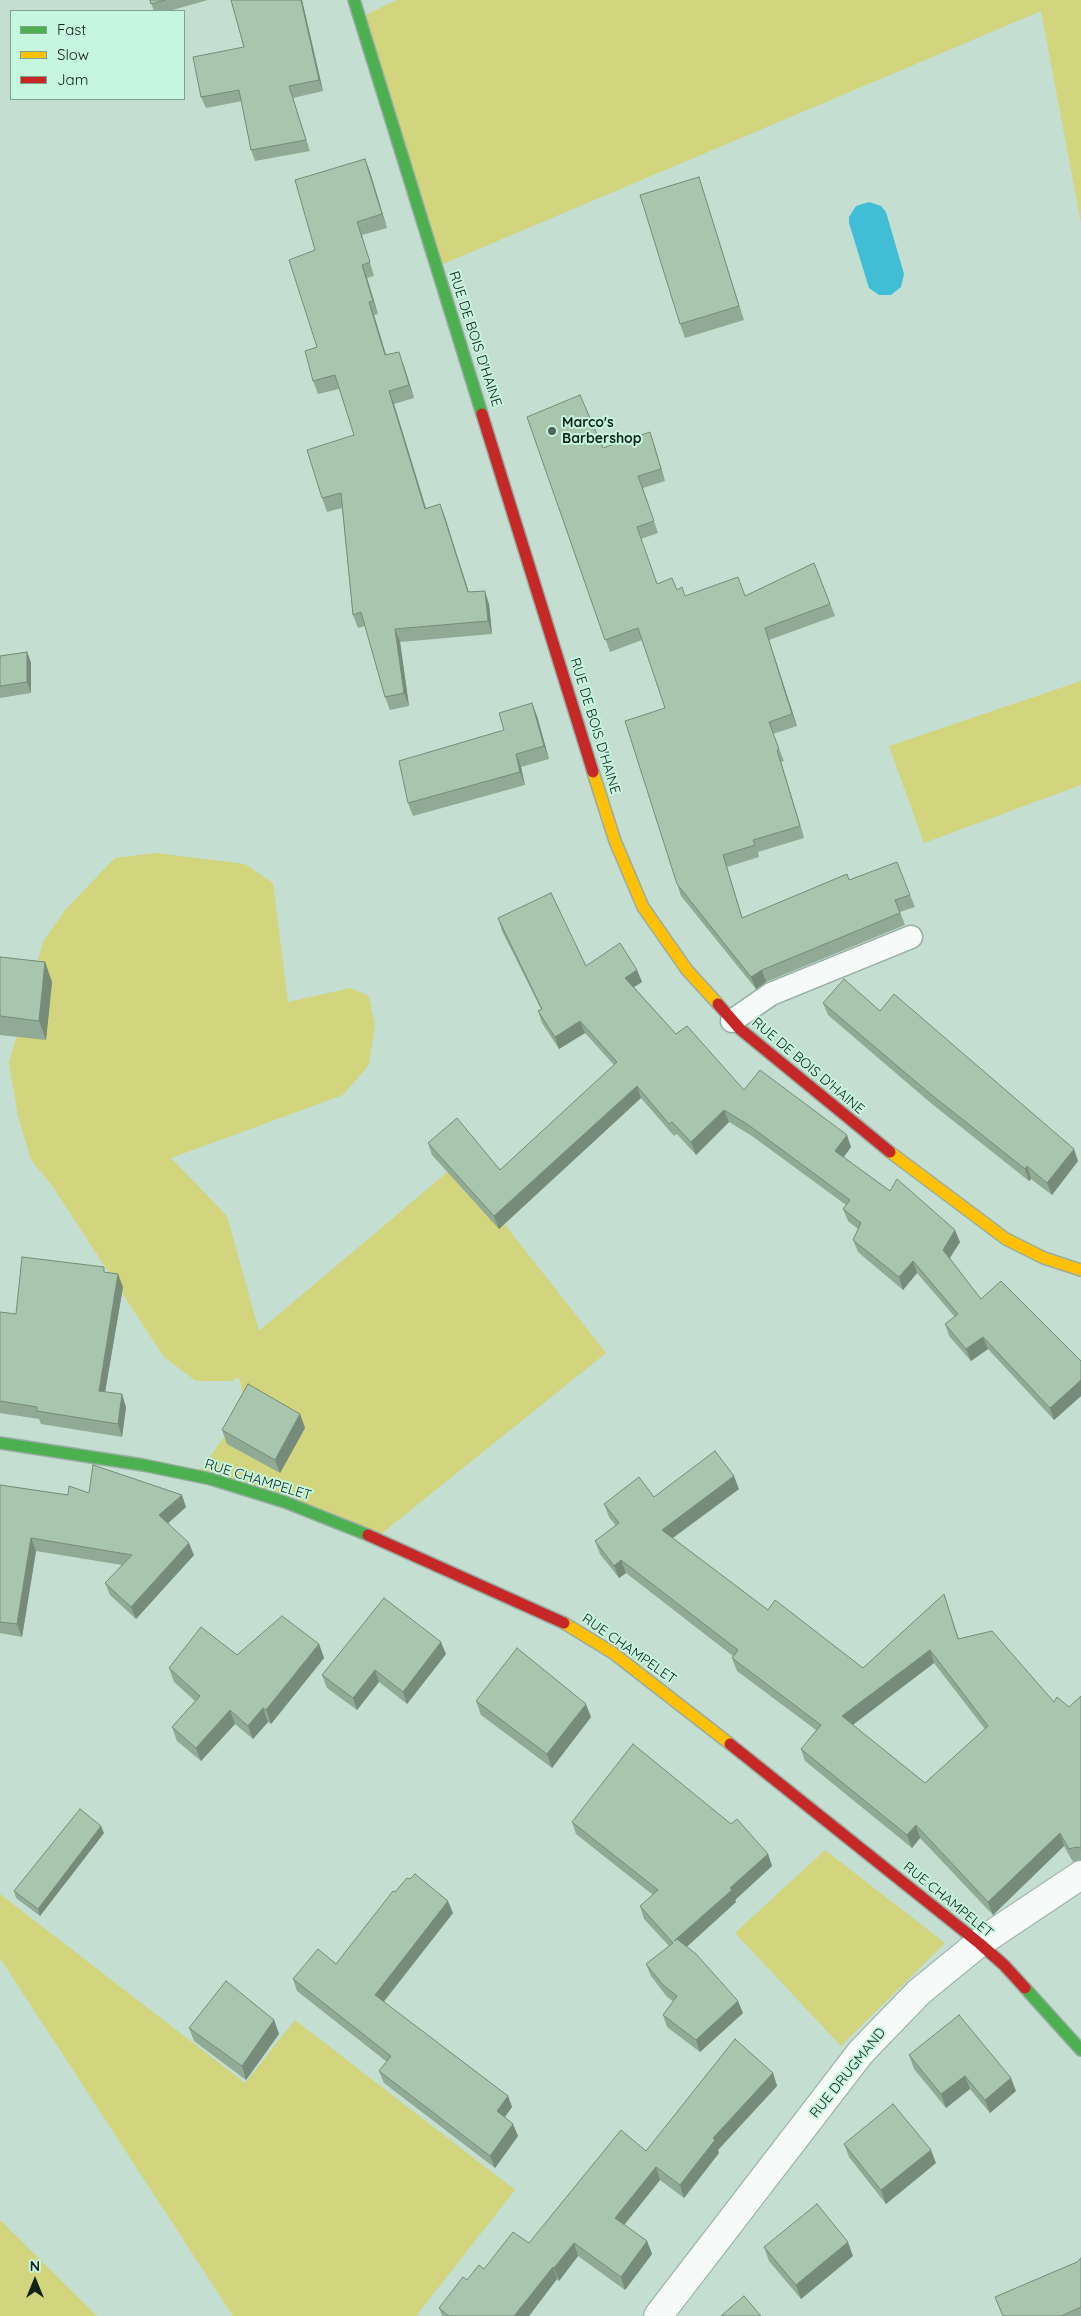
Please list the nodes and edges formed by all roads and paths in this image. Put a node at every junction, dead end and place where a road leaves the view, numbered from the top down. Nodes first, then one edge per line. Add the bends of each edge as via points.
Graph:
1 (354, 0) edge
2 (911, 937) dead end
3 (732, 1021) junction
4 (1079, 1274) edge
5 (0, 1443) edge
6 (1081, 1875) edge
7 (979, 1943) junction
8 (1081, 2050) edge
9 (658, 2316) edge

1 - 3 street, RUE DE BOIS D'HAINE via 615,841 643,907 687,970
2 - 3 lane via 770,994
3 - 4 street, RUE DE BOIS D'HAINE via 902,1162 1006,1239
5 - 7 street, RUE CHAMPELET via 211,1479 285,1502 363,1532 565,1623 649,1680
6 - 7 street, RUE DRUGMAND
7 - 8 street, RUE CHAMPELET via 1004,1965
7 - 9 street, RUE DRUGMAND via 919,1992 861,2052

